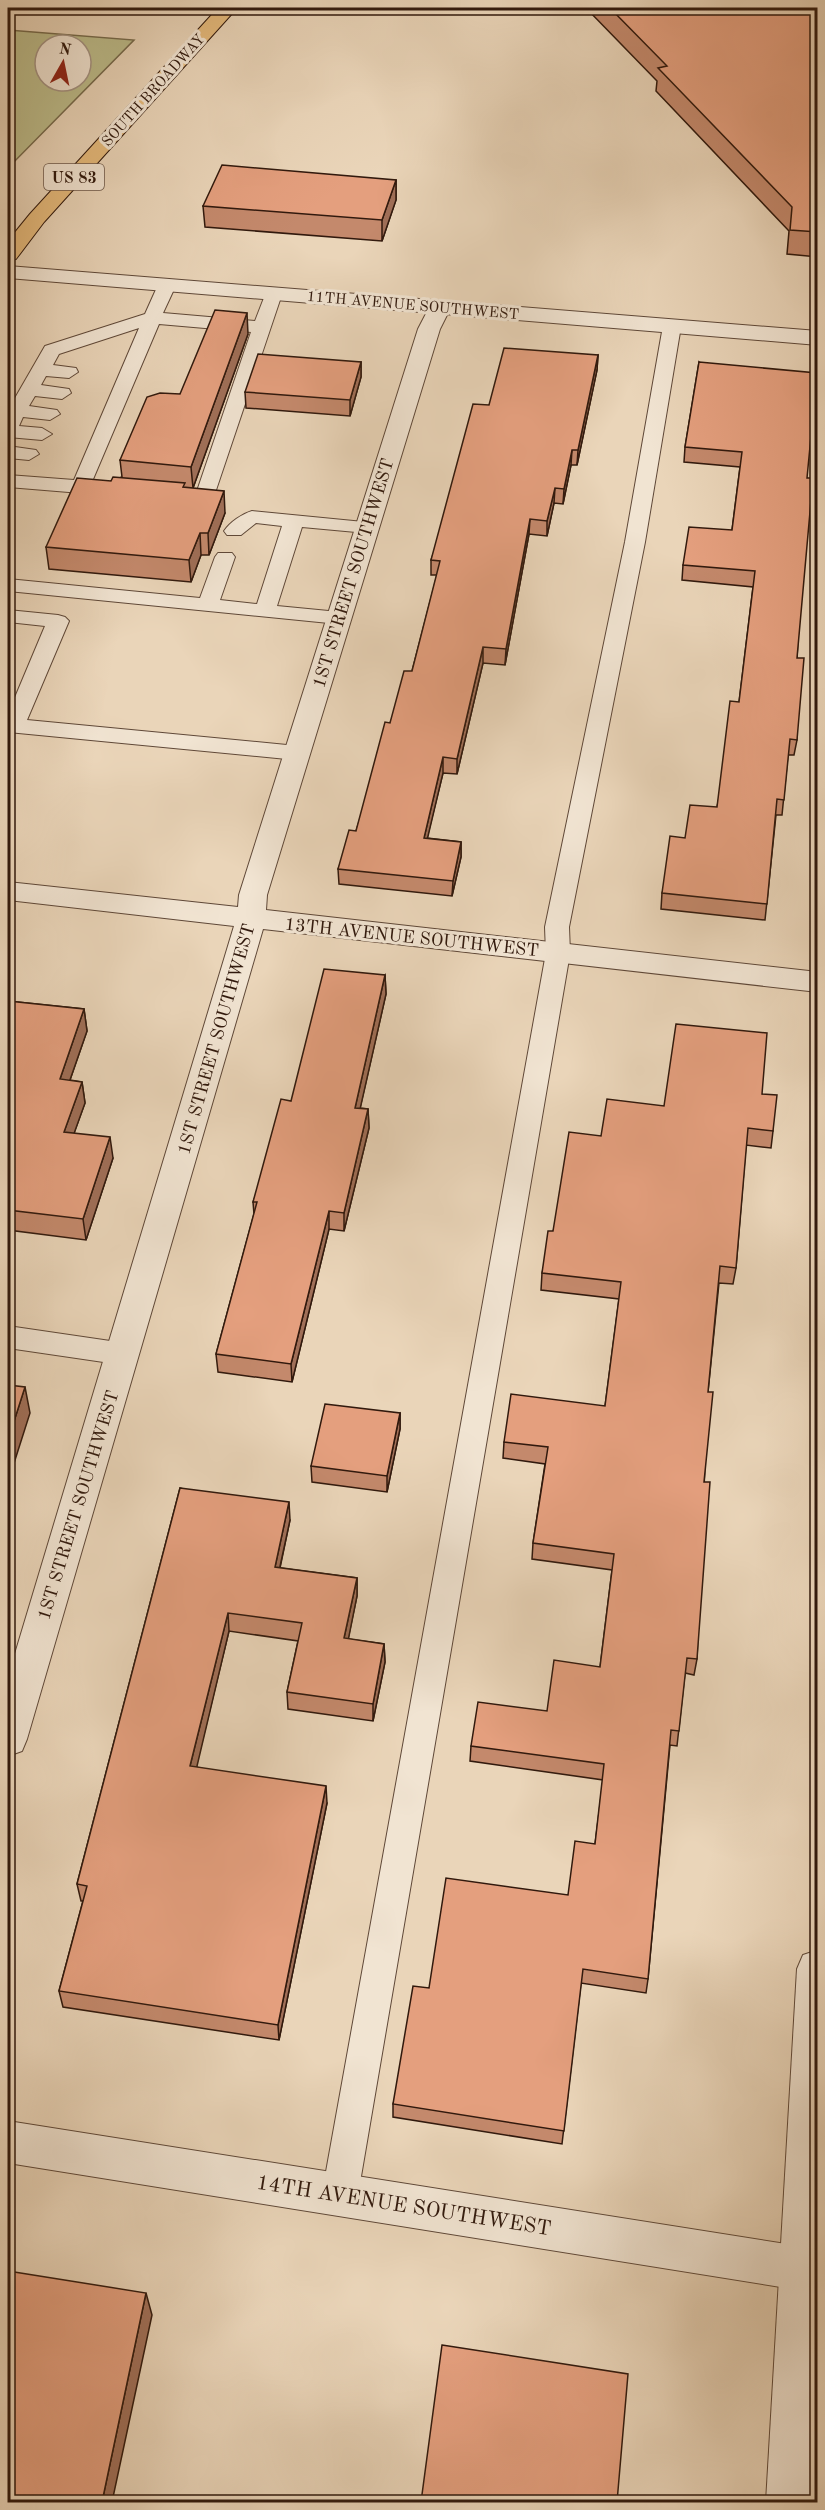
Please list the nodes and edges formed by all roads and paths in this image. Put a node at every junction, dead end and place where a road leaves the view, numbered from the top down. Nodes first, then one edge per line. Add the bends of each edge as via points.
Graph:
1 (228, 8) edge
2 (8, 254) edge
3 (8, 272) edge
4 (167, 285) junction
5 (273, 294) junction
6 (440, 308) junction
7 (152, 318) junction
8 (263, 327) junction
9 (672, 327) junction
10 (818, 338) edge
11 (40, 370) junction
12 (69, 372) dead end
13 (106, 375) dead end
14 (127, 377) junction
15 (29, 390) junction
16 (62, 393) dead end
17 (95, 396) dead end
18 (118, 398) junction
19 (12, 410) edge
20 (50, 414) dead end
21 (88, 417) dead end
22 (110, 419) junction
23 (8, 429) edge
24 (42, 434) dead end
25 (77, 437) dead end
26 (101, 440) junction
27 (8, 453) edge
28 (29, 454) dead end
29 (69, 458) dead end
30 (92, 460) junction
31 (8, 481) edge
32 (81, 487) junction
33 (103, 489) edge
34 (160, 494) edge
35 (294, 521) junction
36 (367, 527) junction
37 (234, 531) dead end
38 (225, 557) dead end
39 (8, 585) edge
40 (208, 605) junction
41 (265, 611) junction
42 (8, 616) edge
43 (339, 618) junction
44 (11, 725) edge
45 (297, 753) junction
46 (8, 891) edge
47 (251, 919) junction
48 (558, 953) junction
49 (818, 982) edge
50 (8, 1337) edge
51 (124, 1354) junction
52 (8, 1738) edge
53 (818, 1970) edge
54 (8, 2142) edge
55 (340, 2194) junction
56 (809, 2269) edge
57 (789, 2502) edge

1 - 2 main road, SOUTH BROADWAY / US 83 via 44,209
3 - 4 street, 11TH AVENUE SOUTHWEST
4 - 5 street, 11TH AVENUE SOUTHWEST
4 - 7 lane
5 - 6 street, 11TH AVENUE SOUTHWEST
5 - 8 lane
6 - 9 street, 11TH AVENUE SOUTHWEST
6 - 36 street, 1ST STREET SOUTHWEST via 429,328
7 - 8 lane
7 - 11 lane via 52,350
7 - 14 lane
8 - 34 lane via 205,498
9 - 10 street, 11TH AVENUE SOUTHWEST
9 - 48 lane via 635,542 557,927
11 - 12 lane
11 - 15 lane
13 - 14 lane
14 - 18 lane
15 - 16 lane
15 - 19 lane
17 - 18 lane
18 - 22 lane
19 - 20 lane
19 - 23 lane
21 - 22 lane
22 - 26 lane
23 - 24 lane
25 - 26 lane
26 - 30 lane
27 - 28 lane
29 - 30 lane
30 - 32 lane
31 - 32 lane
32 - 33 lane
35 - 36 lane
35 - 37 lane via 252,516
35 - 41 lane
36 - 43 street, 1ST STREET SOUTHWEST
38 - 40 lane
39 - 40 lane
40 - 41 lane
41 - 43 lane
42 - 44 lane via 58,621
43 - 45 street, 1ST STREET SOUTHWEST
44 - 45 lane
45 - 47 street, 1ST STREET SOUTHWEST via 253,895
46 - 47 street, 13TH AVENUE SOUTHWEST
47 - 48 street, 13TH AVENUE SOUTHWEST
47 - 51 street, 1ST STREET SOUTHWEST
48 - 49 street, 13TH AVENUE SOUTHWEST
48 - 55 lane
50 - 51 lane
51 - 52 street, 1ST STREET SOUTHWEST
53 - 56 street
54 - 55 street, 14TH AVENUE SOUTHWEST
55 - 56 street, 14TH AVENUE SOUTHWEST
56 - 57 street

